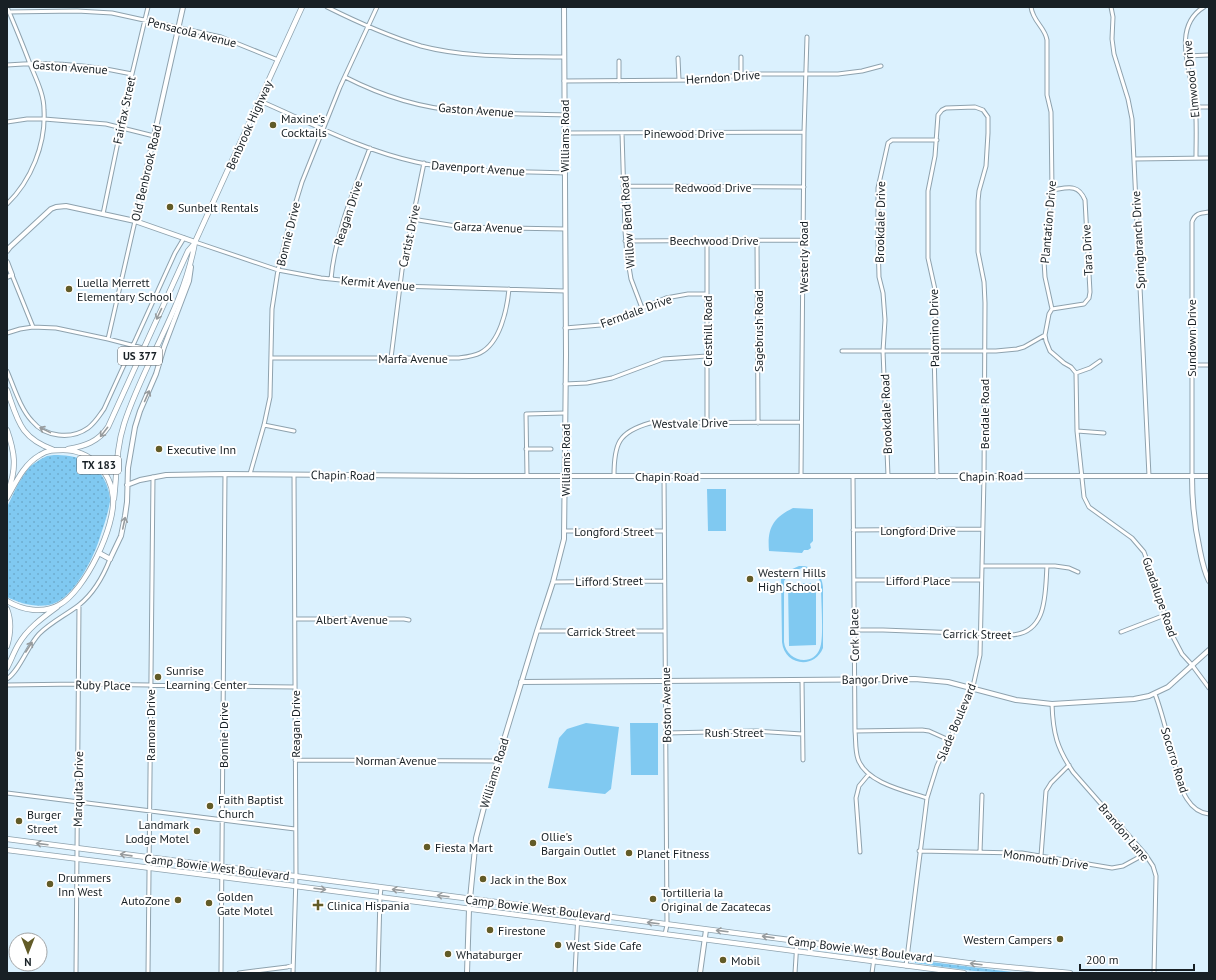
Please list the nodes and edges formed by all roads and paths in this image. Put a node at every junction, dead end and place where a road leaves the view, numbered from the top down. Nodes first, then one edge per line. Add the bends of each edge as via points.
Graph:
1 (7, 7) edge
2 (148, 7) edge
3 (183, 7) edge
4 (302, 7) edge
5 (327, 7) edge
6 (377, 7) edge
7 (564, 7) edge
8 (1031, 7) edge
9 (1111, 7) edge
10 (1204, 7) edge
11 (8, 12) edge
12 (145, 20) junction
13 (369, 26) junction
14 (178, 28) junction
15 (807, 37) dead end
16 (1209, 55) edge
17 (1186, 56) junction
18 (564, 57) junction
19 (741, 57) dead end
20 (678, 58) dead end
21 (278, 60) junction
22 (619, 60) dead end
23 (30, 64) junction
24 (7, 65) edge
25 (881, 66) dead end
26 (132, 74) junction
27 (741, 74) junction
28 (805, 74) junction
29 (345, 77) junction
30 (679, 80) junction
31 (564, 81) junction
32 (619, 81) junction
33 (260, 101) junction
34 (1195, 107) junction
35 (1209, 107) edge
36 (942, 110) joint
37 (564, 115) junction
38 (44, 119) junction
39 (7, 122) edge
40 (120, 127) junction
41 (323, 129) junction
42 (804, 132) junction
43 (564, 133) junction
44 (622, 133) junction
45 (154, 136) junction
46 (937, 140) junction
47 (370, 148) junction
48 (1196, 157) junction
49 (1209, 158) edge
50 (1134, 160) junction
51 (424, 163) junction
52 (565, 173) junction
53 (623, 186) junction
54 (804, 187) junction
55 (1052, 190) junction
56 (7, 204) edge
57 (1209, 212) edge
58 (102, 214) junction
59 (412, 219) junction
60 (135, 221) junction
61 (565, 229) junction
62 (184, 238) junction
63 (707, 240) junction
64 (757, 240) junction
65 (803, 240) junction
66 (625, 241) junction
67 (196, 242) junction
68 (7, 251) edge
69 (7, 262) edge
70 (192, 263) junction
71 (278, 270) junction
72 (12, 275) junction
73 (7, 277) edge
74 (331, 279) junction
75 (399, 286) junction
76 (509, 289) junction
77 (565, 291) junction
78 (707, 294) junction
79 (642, 308) junction
80 (1052, 309) junction
81 (33, 327) junction
82 (565, 328) junction
83 (7, 333) edge
84 (1046, 335) junction
85 (108, 339) junction
86 (133, 345) junction
87 (143, 348) junction
88 (934, 350) junction
89 (155, 351) junction
90 (842, 351) dead end
91 (884, 351) junction
92 (984, 351) junction
93 (162, 352) junction
94 (707, 356) junction
95 (272, 358) junction
96 (391, 358) junction
97 (1100, 361) dead end
98 (1191, 365) junction
99 (1209, 365) edge
100 (7, 371) edge
101 (1076, 373) junction
102 (565, 384) junction
103 (7, 390) edge
104 (565, 413) junction
105 (707, 422) junction
106 (801, 422) junction
107 (758, 423) junction
108 (264, 425) junction
109 (7, 430) edge
110 (294, 431) dead end
111 (1077, 431) junction
112 (1104, 433) dead end
113 (526, 449) junction
114 (550, 449) dead end
115 (54, 450) junction
116 (66, 450) junction
117 (225, 474) junction
118 (250, 474) junction
119 (294, 475) junction
120 (527, 476) junction
121 (565, 476) junction
122 (614, 476) junction
123 (664, 476) junction
124 (801, 476) junction
125 (888, 476) junction
126 (1082, 476) junction
127 (1149, 476) junction
128 (1192, 476) junction
129 (1209, 476) edge
130 (153, 477) junction
131 (853, 477) junction
132 (936, 477) junction
133 (984, 477) junction
134 (127, 485) junction
135 (7, 494) edge
136 (7, 498) edge
137 (114, 499) junction
138 (982, 529) junction
139 (853, 530) junction
140 (564, 531) junction
141 (664, 531) junction
142 (99, 553) junction
143 (110, 560) junction
144 (982, 566) junction
145 (1046, 566) junction
146 (1078, 572) dead end
147 (854, 580) junction
148 (981, 580) junction
149 (664, 581) junction
150 (1209, 581) edge
151 (553, 582) junction
152 (7, 601) edge
153 (79, 605) junction
154 (58, 606) junction
155 (7, 609) edge
156 (1165, 615) junction
157 (295, 618) junction
158 (409, 620) dead end
159 (854, 630) junction
160 (537, 631) junction
161 (664, 631) junction
162 (1121, 632) dead end
163 (981, 634) junction
164 (7, 646) edge
165 (1209, 650) edge
166 (1192, 665) junction
167 (7, 668) edge
168 (7, 679) edge
169 (802, 680) junction
170 (855, 680) junction
171 (666, 681) junction
172 (521, 682) junction
173 (79, 684) junction
174 (7, 685) edge
175 (150, 685) junction
176 (223, 686) junction
177 (295, 687) junction
178 (973, 688) junction
179 (1209, 688) edge
180 (1155, 694) junction
181 (1052, 704) junction
182 (855, 731) junction
183 (666, 733) junction
184 (802, 734) junction
185 (949, 740) junction
186 (295, 760) junction
187 (497, 760) junction
188 (802, 760) dead end
189 (1068, 765) junction
190 (869, 774) junction
191 (7, 793) edge
192 (982, 795) dead end
193 (927, 798) junction
194 (78, 802) junction
195 (149, 811) junction
196 (1209, 814) edge
197 (223, 820) junction
198 (296, 829) junction
199 (7, 839) edge
200 (77, 848) junction
201 (7, 850) edge
202 (919, 851) junction
203 (860, 852) dead end
204 (980, 852) junction
205 (1145, 854) junction
206 (1042, 856) junction
207 (149, 858) junction
208 (77, 859) junction
209 (222, 867) junction
210 (149, 868) junction
211 (296, 877) junction
212 (222, 878) junction
213 (295, 886) junction
214 (381, 888) junction
215 (380, 897) junction
216 (470, 899) junction
217 (469, 909) junction
218 (578, 913) junction
219 (577, 923) junction
220 (667, 925) junction
221 (706, 930) junction
222 (665, 934) junction
223 (705, 940) junction
224 (798, 941) junction
225 (797, 951) junction
226 (875, 951) junction
227 (908, 956) junction
228 (874, 961) junction
229 (293, 965) junction
230 (906, 966) junction
231 (1020, 971) edge
232 (76, 973) edge
233 (148, 973) edge
234 (221, 973) edge
235 (239, 973) edge
236 (293, 973) edge
237 (378, 973) edge
238 (468, 973) edge
239 (575, 973) edge
240 (700, 973) edge
241 (795, 973) edge
242 (872, 973) edge
243 (964, 973) edge
244 (1070, 973) edge
245 (1154, 973) edge

1 - 11 street
2 - 12 street, Fairfax Street
3 - 14 street, Old Benbrook Road
4 - 21 main road, Benbrook Highway / US 377
5 - 13 street
6 - 13 street, Bonnie Drive
7 - 18 street, Williams Road
8 - 55 street, Plantation Drive via 1032,15 1046,34 1047,40
9 - 50 street, Springbranch Drive via 1114,17 1114,54 1132,119
10 - 17 street, Elmwood Drive via 1192,18 1188,26
11 - 12 street, Pensacola Avenue via 98,12
11 - 23 street
12 - 14 street, Pensacola Avenue
12 - 26 street, Fairfax Street
13 - 18 street via 422,46 450,51 497,56
13 - 29 street, Bonnie Drive
14 - 21 street, Pensacola Avenue via 222,38
14 - 45 street, Old Benbrook Road
15 - 28 street, Westerly Road
16 - 17 street
17 - 34 street, Elmwood Drive
18 - 31 street, Williams Road
19 - 27 street
20 - 30 street
21 - 33 main road, Benbrook Highway / US 377
22 - 32 street
23 - 24 street, Gaston Avenue
23 - 26 street, Gaston Avenue via 96,67
23 - 38 street via 41,92
25 - 28 street, Herndon Drive via 844,73
26 - 40 street, Fairfax Street
27 - 28 street, Herndon Drive
27 - 30 street, Herndon Drive via 700,80
28 - 42 street, Westerly Road
29 - 37 street, Gaston Avenue via 379,92 439,108
29 - 41 street, Bonnie Drive
30 - 32 street, Herndon Drive
31 - 32 street, Herndon Drive
31 - 37 street, Williams Road
33 - 41 street, Davenport Avenue
33 - 67 main road, Benbrook Highway / US 377
34 - 35 street
34 - 48 street, Elmwood Drive
36 - 46 street, Palomino Drive via 938,115
36 - 92 street, Bendale Road via 975,107 983,110 988,117 986,166 978,202 978,252 984,282
37 - 43 street, Williams Road
38 - 39 street
38 - 40 street
38 - 56 street via 41,141 31,172
40 - 45 street
40 - 58 street, Fairfax Street
41 - 47 street, Davenport Avenue
41 - 71 street, Bonnie Drive via 297,196
42 - 44 street, Pinewood Drive
42 - 54 street, Westerly Road
43 - 44 street, Pinewood Drive
43 - 52 street, Williams Road
44 - 53 street, Willow Bend Road
45 - 60 street, Old Benbrook Road
46 - 88 street, Palomino Drive via 928,191 928,258 936,294
46 - 91 street, Brookdale Drive via 892,140 888,143 878,188 879,277 885,320
47 - 51 street, Davenport Avenue
47 - 74 street, Reagan Drive via 339,234
48 - 49 street
48 - 50 street
50 - 127 street, Springbranch Drive
51 - 52 street, Davenport Avenue via 461,169
51 - 59 street, Cartist Drive
52 - 61 street, Williams Road
53 - 54 street, Redwood Drive
53 - 66 street, Willow Bend Road
54 - 65 street, Westerly Road
55 - 80 street, Plantation Drive via 1044,277
55 - 80 street, Tara Drive via 1072,188 1081,193 1085,200 1090,292 1084,304
57 - 98 street, Sundown Drive via 1198,214 1192,222
58 - 60 street
58 - 68 street via 66,206 56,207
59 - 61 street, Garza Avenue via 462,227
59 - 75 street, Cartist Drive
60 - 62 street
60 - 85 street, Old Benbrook Road
61 - 77 street, Williams Road
62 - 67 street
62 - 86 street
63 - 64 street, Beechwood Drive
63 - 66 street, Beechwood Drive
63 - 78 street, Cresthill Road
64 - 65 street, Beechwood Drive
64 - 107 street, Sagebrush Road
65 - 106 street, Westerly Road
66 - 79 street, Willow Bend Road via 631,279
67 - 70 main road, Benbrook Highway / US 377
67 - 71 street, Kermit Avenue
67 -> 87 main road, Benbrook Highway / US 377 via 188,251
69 - 72 street
70 - 89 main road, Benbrook Highway / US 377
70 - 93 street, Benbrook Highway via 189,281
71 - 74 street, Kermit Avenue
71 - 95 street, Bonnie Drive via 272,309
72 - 73 street
72 - 81 street
74 - 75 street, Kermit Avenue
75 - 76 street, Kermit Avenue
75 - 96 street, Cartist Drive
76 - 77 street, Kermit Avenue
76 - 96 street, Marfa Avenue via 506,311 495,338 479,354 459,358
77 - 82 street, Williams Road
78 - 79 street, Ferndale Drive via 666,298
78 - 94 street, Cresthill Road
79 - 82 street, Ferndale Drive via 601,325
80 - 84 street, Plantation Drive
81 - 83 street
81 - 85 street via 56,328
82 - 102 street, Williams Road
84 - 92 street via 1017,349
84 - 101 street, Plantation Drive via 1050,351
85 - 86 street
86 - 87 street
86 -> 100 street via 95,423 82,432 65,436 37,426 26,414
87 - 89 street
87 -> 116 main road, Benbrook Highway / US 377 via 104,433 92,443
88 - 91 street
88 - 92 street
88 - 132 street, Palomino Drive
89 - 93 street
89 - 137 main road, Benbrook Highway / US 377 via 121,434 116,460
90 - 91 street
91 - 125 street, Brookdale Road
92 - 133 street, Bendale Road
134 -> 93 street, Benbrook Highway via 135,427
94 - 102 street via 663,359 612,378
94 - 105 street, Cresthill Road
95 - 96 street, Marfa Avenue
95 - 108 street, Bonnie Drive via 270,397
97 - 101 street
98 - 99 street
98 - 128 street, Sundown Drive
101 - 111 street
102 - 104 street, Williams Road
103 - 115 main road via 23,431 32,440
104 - 113 street via 526,414
104 - 121 street, Williams Road
105 - 107 street, Westvale Drive
105 - 122 street, Westvale Drive via 650,423 630,432 617,446
106 - 107 street, Westvale Drive
106 - 124 street, Westerly Road
108 - 110 street
108 - 118 street, Bonnie Drive
109 - 135 main road via 14,456 13,473
111 - 112 street
111 - 126 street
113 - 114 street
113 - 120 street
115 - 116 main road, US 377
115 - 136 main road, US 377 via 40,455 28,465
116 - 137 main road, TX 183 via 94,460 106,474
117 - 118 street, Chapin Road
117 - 130 street, Chapin Road
117 - 176 street, Bonnie Drive
118 - 119 street, Chapin Road
119 - 120 street, Chapin Road
119 - 157 street, Reagan Drive
120 - 121 street, Chapin Road
121 - 122 street, Chapin Road
121 - 140 street, Williams Road
122 - 123 street, Chapin Road
123 - 124 street, Chapin Road
123 - 141 street, Boston Avenue
124 - 131 street, Chapin Road
125 - 131 street, Chapin Road
125 - 132 street, Chapin Road
126 - 127 street, Chapin Road
126 - 133 street, Chapin Road
126 - 156 street, Guadalupe Road via 1084,497 1089,507 1132,538 1144,552
127 - 128 street, Chapin Road
128 - 129 street, Chapin Road
128 - 150 street via 1194,524
130 - 134 street, Chapin Road
130 - 175 street, Ramona Drive
131 - 139 street, Cork Place
132 - 133 street, Chapin Road
133 - 138 street, Slade Boulevard
143 -> 134 street, Benbrook Highway via 124,523
137 - 142 main road, US 377 via 105,541
138 - 139 street, Longford Drive
138 - 144 street, Slade Boulevard
139 - 147 street, Cork Place
140 - 141 street, Longford Street
140 - 151 street, Williams Road
141 - 149 street, Boston Avenue
142 - 143 main road
142 - 154 main road, US 377 via 77,588
143 - 153 street, Benbrook Highway via 96,588
144 - 145 street
144 - 148 street, Slade Boulevard
145 - 146 street via 1062,566
145 - 163 street, Carrick Street via 1043,612 1032,627 1016,635
147 - 148 street, Lifford Place
147 - 159 street, Cork Place
148 - 163 street, Slade Boulevard
149 - 151 street, Lifford Street
149 - 161 street, Boston Avenue
151 - 160 street, Williams Road
152 - 154 main road via 34,610
168 -> 153 street, Benbrook Highway via 13,675 26,650 39,634
153 - 173 street, Marquita Drive
154 - 167 main road via 29,630
155 - 164 main road via 10,618
156 - 162 street
156 - 166 street, Guadalupe Road via 1178,648
157 - 158 street, Albert Avenue
157 - 177 street, Reagan Drive
159 - 163 street, Carrick Street
159 - 170 street, Cork Place
160 - 161 street, Carrick Street
160 - 172 street, Williams Road
161 - 171 street, Boston Avenue
163 - 178 street, Slade Boulevard via 980,655
165 - 166 street, Bangor Drive
166 - 179 street, Guadalupe Road
166 - 180 street, Bangor Drive via 1168,687
169 - 170 street, Bangor Drive
169 - 171 street, Bangor Drive
169 - 184 street
170 - 178 street, Bangor Drive via 933,680
170 - 182 street, Cork Place
171 - 172 street, Bangor Drive
171 - 183 street, Boston Avenue
172 - 187 street, Williams Road
173 - 174 street, Ruby Place
173 - 175 street, Ruby Place
173 - 194 street, Marquita Drive
175 - 176 street, Ruby Place
175 - 195 street, Ramona Drive
176 - 177 street, Ruby Place
176 - 197 street, Bonnie Drive
177 - 186 street, Reagan Drive
178 - 181 street, Bangor Drive via 1016,700
178 - 185 street, Slade Boulevard
180 - 181 street, Bangor Drive via 1138,698
180 - 196 street, Socorro Road via 1184,793 1196,809
181 - 189 street, Brandon Lane via 1056,740
182 - 185 street via 922,730
182 - 190 street, Cork Place via 858,758
183 - 184 street, Rush Street via 756,731
183 - 220 street, Boston Avenue
184 - 188 street
185 - 193 street, Slade Boulevard
186 - 187 street, Norman Avenue
186 - 198 street, Reagan Drive
187 - 216 street, Williams Road via 476,838
189 - 205 street, Brandon Lane
189 - 206 street via 1046,791
190 - 193 street, Cork Place via 885,784
190 - 203 street via 859,786 856,798
191 - 194 street
192 - 204 street
193 - 202 street, Slade Boulevard
194 - 195 street
194 - 200 street, Marquita Drive
195 - 197 street
195 - 207 street, Ramona Drive
197 - 198 street
197 - 209 street, Bonnie Drive
198 - 211 street, Reagan Drive
200 -> 199 main road, Camp Bowie West Boulevard
207 -> 200 main road, Camp Bowie West Boulevard
200 - 208 street, Marquita Drive
201 - 208 main road, Camp Bowie West Boulevard
202 - 204 street, Monmouth Drive
202 - 227 street, Slade Boulevard
204 - 206 street, Monmouth Drive
205 - 206 street, Monmouth Drive via 1123,866 1112,868
205 - 245 street, Brandon Lane via 1156,876
207 - 209 main road, Camp Bowie West Boulevard
207 - 210 street, Ramona Drive
208 - 210 main road, Camp Bowie West Boulevard
208 - 232 street, Marquita Drive
209 - 211 main road, Camp Bowie West Boulevard
209 - 212 street, Bonnie Drive
210 - 212 main road, Camp Bowie West Boulevard
210 - 233 street, Ramona Drive
211 - 213 street, Reagan Drive
211 - 214 main road, Camp Bowie West Boulevard
212 - 213 main road, Camp Bowie West Boulevard
212 - 234 street, Bonnie Drive
213 -> 215 main road, Camp Bowie West Boulevard
213 - 229 street, Reagan Drive
214 - 215 street
216 -> 214 main road, Camp Bowie West Boulevard
215 - 217 main road, Camp Bowie West Boulevard
215 - 237 street
216 - 217 street, Williams Road
216 - 218 main road, Camp Bowie West Boulevard
217 - 219 main road, Camp Bowie West Boulevard
217 - 238 street, Williams Road
218 - 219 street
220 -> 218 main road, Camp Bowie West Boulevard
219 - 222 main road, Camp Bowie West Boulevard
219 - 239 street
220 - 221 main road, Camp Bowie West Boulevard
220 - 222 street, Boston Avenue
221 - 223 street
224 -> 221 main road, Camp Bowie West Boulevard
222 - 223 main road, Camp Bowie West Boulevard
223 - 225 main road, Camp Bowie West Boulevard
223 - 240 street
224 - 225 street
224 - 226 main road, Camp Bowie West Boulevard
225 - 228 main road, Camp Bowie West Boulevard
225 - 241 street
226 - 227 main road, Camp Bowie West Boulevard
226 - 228 street
227 - 230 street, Slade Boulevard
231 -> 227 main road, Camp Bowie West Boulevard
228 - 230 main road, Camp Bowie West Boulevard
228 - 242 street
229 - 235 street
229 - 236 street, Reagan Drive
230 - 243 main road, Camp Bowie West Boulevard
231 - 244 main road, Camp Bowie West Boulevard

